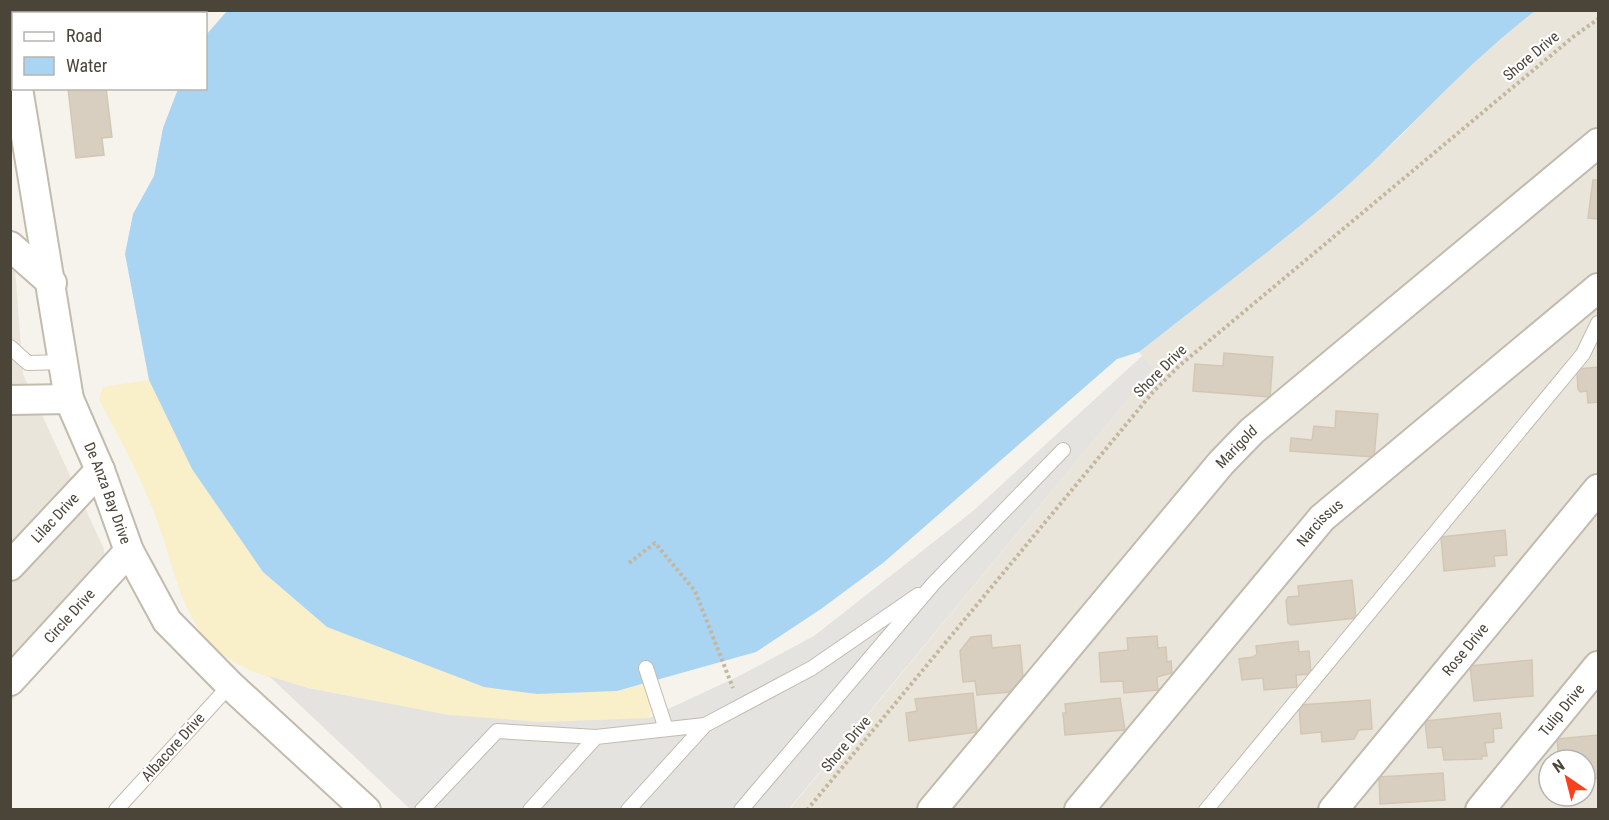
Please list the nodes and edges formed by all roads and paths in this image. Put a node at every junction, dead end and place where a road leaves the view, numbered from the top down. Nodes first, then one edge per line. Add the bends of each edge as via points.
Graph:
1 (1599, 19) edge
2 (10, 33) edge
3 (12, 55) edge
4 (18, 90) edge
5 (19, 140) edge
6 (1599, 143) edge
7 (10, 246) edge
8 (52, 283) junction
9 (1598, 292) edge
10 (1599, 323) edge
11 (10, 347) edge
12 (64, 363) junction
13 (69, 399) junction
14 (10, 400) edge
15 (1063, 450) dead end
16 (100, 470) junction
17 (1599, 489) edge
18 (129, 551) junction
19 (629, 563) dead end
20 (10, 566) edge
21 (933, 584) junction
22 (1599, 666) edge
23 (646, 668) dead end
24 (10, 681) edge
25 (230, 685) junction
26 (740, 706) junction
27 (705, 725) junction
28 (666, 729) junction
29 (596, 737) junction
30 (116, 810) edge
31 (366, 810) edge
32 (422, 810) edge
33 (530, 810) edge
34 (628, 810) edge
35 (741, 810) edge
36 (807, 810) edge
37 (932, 810) edge
38 (1079, 810) edge
39 (1206, 810) edge
40 (1333, 810) edge
41 (1480, 810) edge

1 - 36 path, Shore Drive via 1179,366 1153,392
2 - 3 street
4 - 5 street, De Anza Bay Drive
5 - 8 street, De Anza Bay Drive
6 - 37 street, Marigold via 1251,431
7 - 8 street
8 - 12 street, De Anza Bay Drive
9 - 38 street, Narcissus via 1322,518
10 - 39 lane via 1583,354
11 - 12 lane via 28,363
12 - 13 street, De Anza Bay Drive
13 - 14 street
13 - 16 street, De Anza Bay Drive
15 - 21 lane
16 - 18 street, De Anza Bay Drive
16 - 20 street, Lilac Drive
17 - 40 street, Rose Drive
18 - 24 street, Circle Drive
18 - 25 street, De Anza Bay Drive via 167,621
19 - 26 path via 655,543 695,591
21 - 26 lane via 812,668
21 - 35 lane
22 - 41 street, Tulip Drive
23 - 28 lane
25 - 30 lane, Albacore Drive
25 - 31 street, De Anza Bay Drive
26 - 27 lane
27 - 28 lane
27 - 34 lane
28 - 29 lane
29 - 32 lane via 497,731
29 - 33 lane

